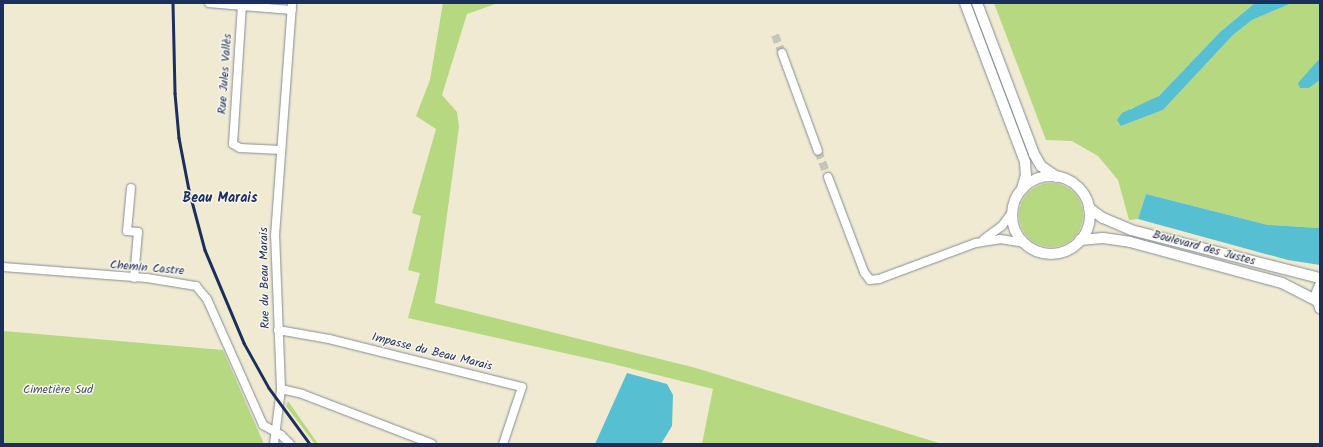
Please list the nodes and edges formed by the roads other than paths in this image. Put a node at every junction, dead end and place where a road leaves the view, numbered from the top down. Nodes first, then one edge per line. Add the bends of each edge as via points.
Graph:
1 (209, 3) edge
2 (965, 3) edge
3 (977, 3) edge
4 (242, 6) junction
5 (292, 7) edge
6 (782, 53) tunnel mouth
7 (281, 150) junction
8 (818, 151) tunnel mouth
9 (828, 177) tunnel mouth
10 (1057, 177) junction
11 (131, 188) dead end
12 (1022, 189) junction
13 (1089, 208) junction
14 (1012, 211) junction
15 (1080, 240) junction
16 (976, 243) junction
17 (1024, 243) junction
18 (3, 267) edge
19 (134, 278) junction
20 (1320, 278) edge
21 (1320, 285) edge
22 (1318, 304) edge
23 (278, 330) junction
24 (281, 389) junction
25 (275, 432) junction
26 (274, 444) edge
27 (290, 444) edge
28 (432, 444) edge
29 (503, 444) edge

1 - 4 street
2 - 12 street via 1025,162 1026,175
3 - 10 street via 1034,154 1041,166
4 - 5 street
4 - 7 street, Rue Jules Vallès via 233,144 240,148
5 - 7 street, Rue du Beau Marais
6 - 8 street
7 - 23 street, Rue du Beau Marais via 274,246
9 - 16 street via 864,272 870,280 879,279
10 - 12 street via 1038,179
10 - 13 street via 1077,187
11 - 19 street via 127,231 138,232
12 - 14 street
13 - 15 street via 1088,227
13 - 20 street, Boulevard des Justes via 1103,218 1131,230
14 - 16 street via 999,230
14 - 17 street via 1014,227
15 - 17 street via 1066,251 1052,254 1037,251
15 - 22 street, Boulevard des Justes via 1110,239 1134,243 1282,282
16 - 17 street via 1005,239
18 - 19 street, Chemin Castre
19 - 25 street, Chemin Castre via 186,283 200,289 207,298 263,425
21 - 22 street
23 - 24 street, Rue du Beau Marais
23 - 29 street, Impasse du Beau Marais via 329,339 522,387
24 - 25 street, Rue du Beau Marais
24 - 28 street via 302,394
25 - 26 street, Rue du Beau Marais
25 - 27 street, Chemin Castre

